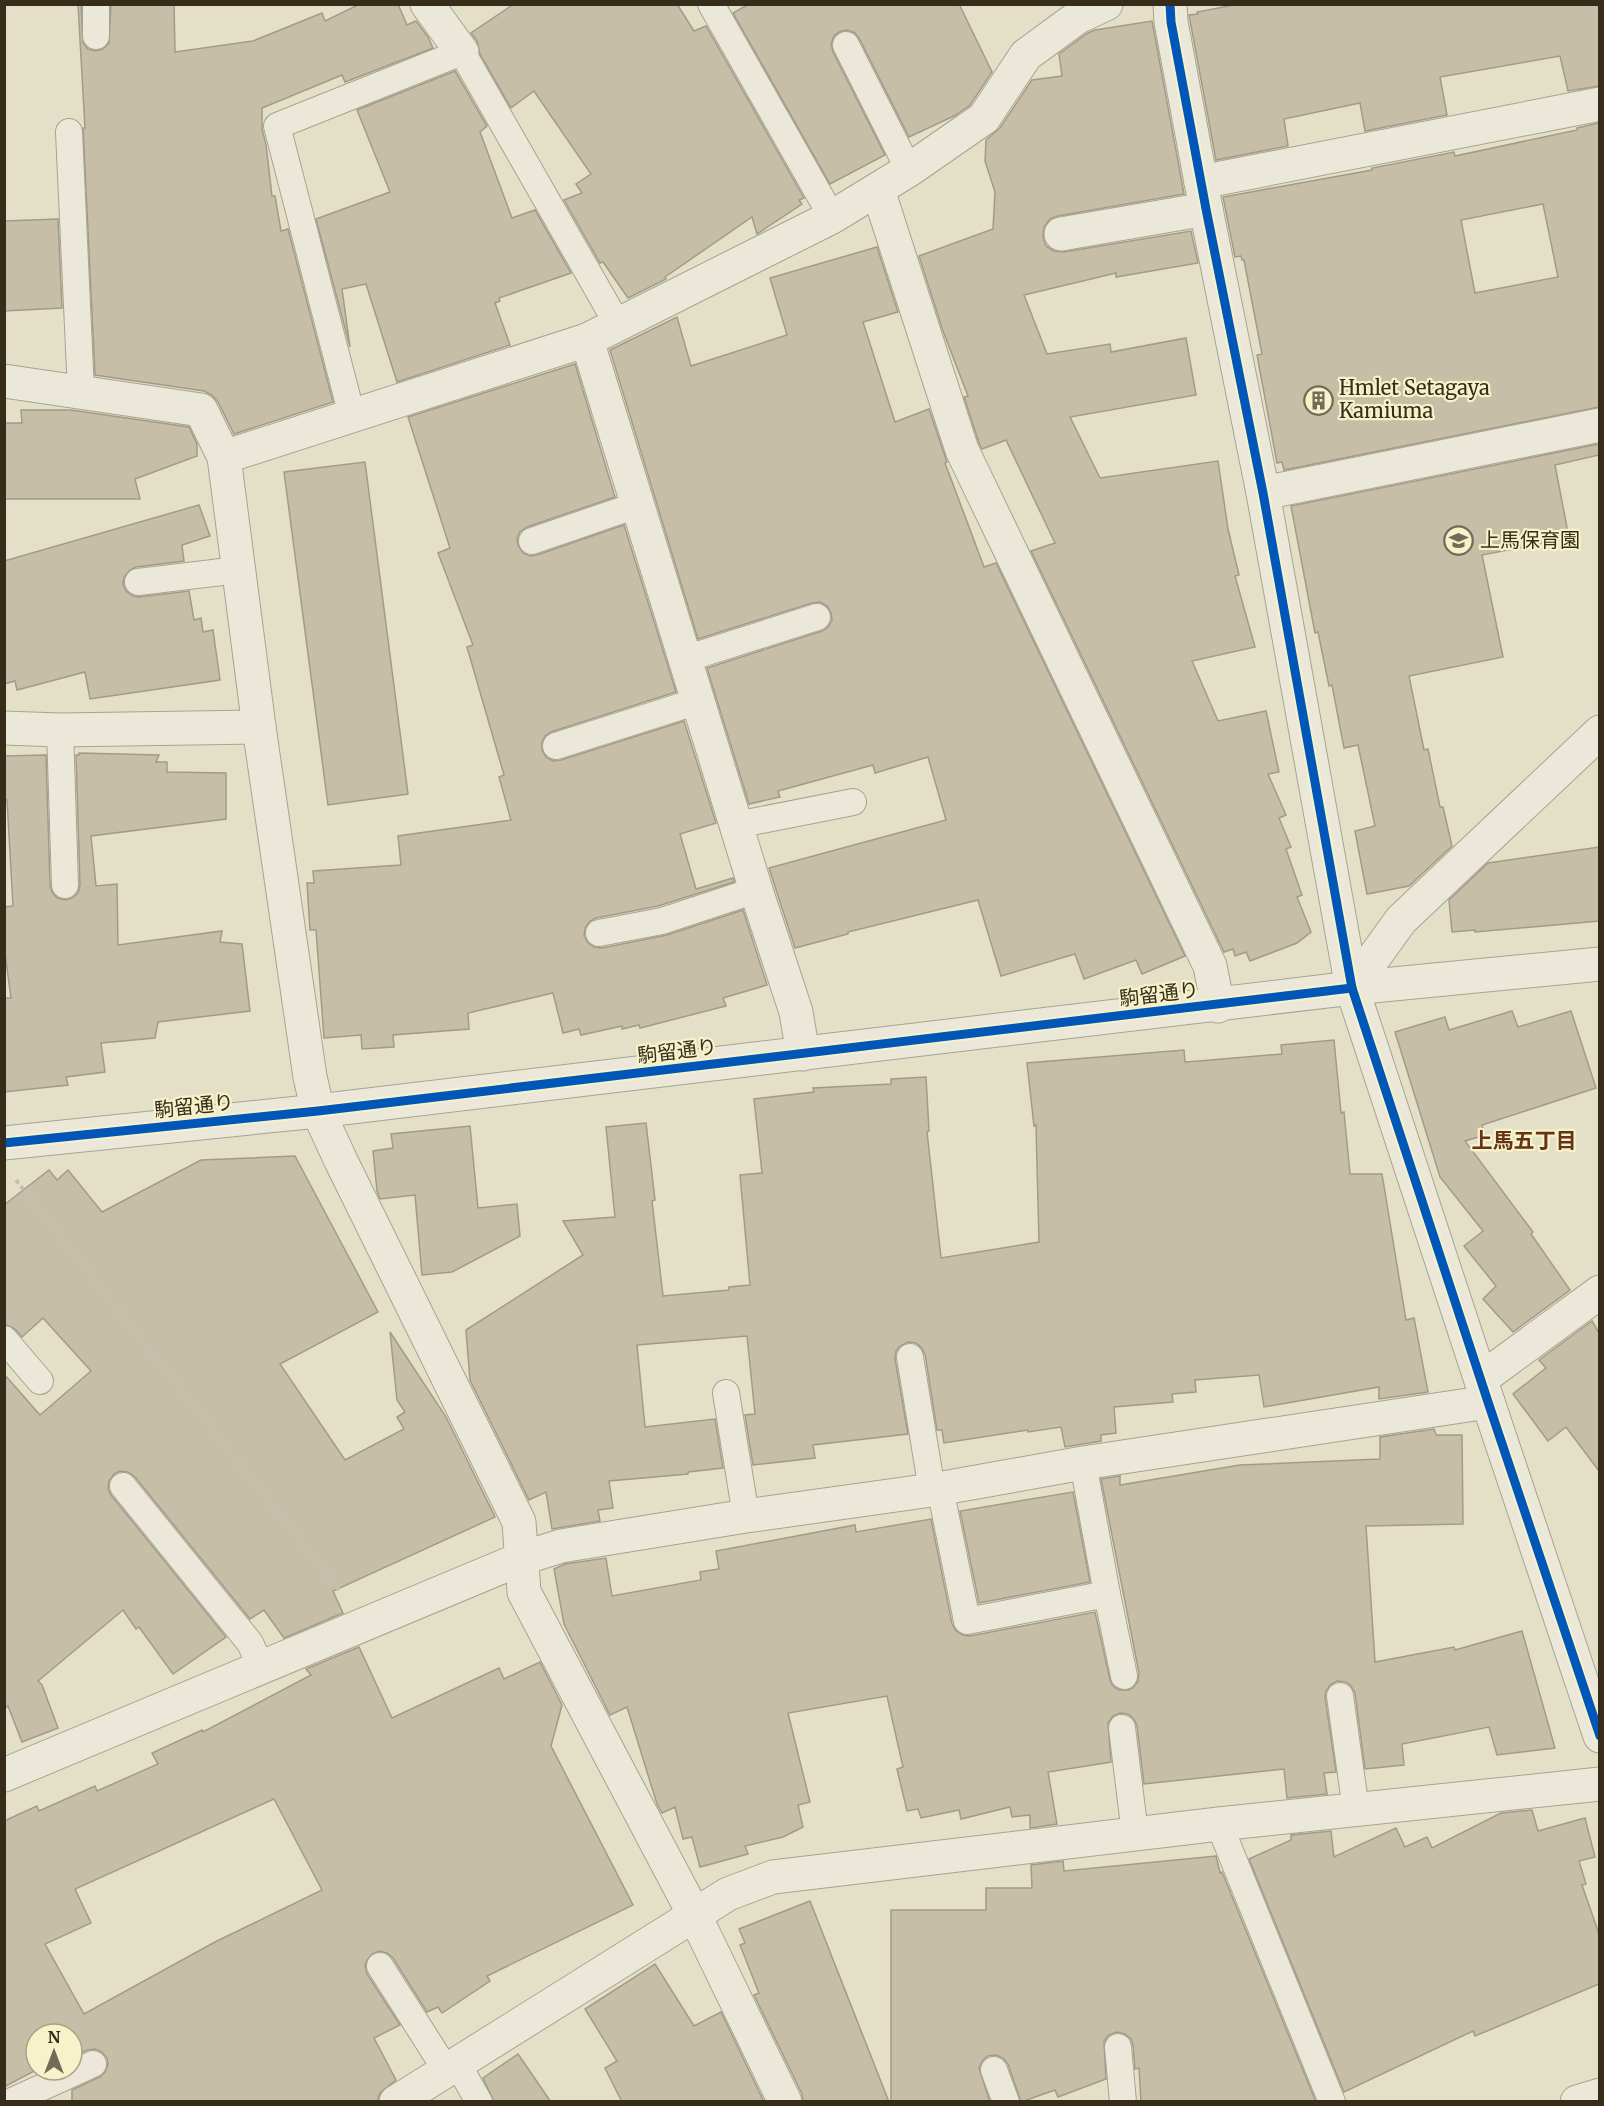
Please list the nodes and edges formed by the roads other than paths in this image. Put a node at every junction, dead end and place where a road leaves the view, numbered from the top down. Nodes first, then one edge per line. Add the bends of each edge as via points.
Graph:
1 (96, 4) edge
2 (427, 4) edge
3 (711, 4) edge
4 (1106, 4) edge
5 (1170, 4) edge
6 (96, 36) dead end
7 (846, 45) dead end
8 (462, 52) junction
9 (1599, 104) edge
10 (69, 132) dead end
11 (909, 170) junction
12 (878, 190) junction
13 (1204, 196) junction
14 (832, 217) junction
15 (1061, 234) dead end
16 (618, 325) junction
17 (587, 340) junction
18 (4, 381) edge
19 (81, 392) junction
20 (352, 416) junction
21 (1599, 424) edge
22 (224, 457) junction
23 (1263, 493) junction
24 (638, 505) junction
25 (532, 541) dead end
26 (238, 570) junction
27 (138, 582) dead end
28 (817, 617) dead end
29 (685, 659) junction
30 (698, 701) junction
31 (259, 727) junction
32 (4, 729) edge
33 (60, 730) junction
34 (1599, 732) edge
35 (556, 746) dead end
36 (853, 802) dead end
37 (736, 825) junction
38 (65, 885) dead end
39 (756, 890) junction
40 (598, 933) dead end
41 (1599, 964) edge
42 (1352, 988) junction
43 (1218, 1006) junction
44 (803, 1054) junction
45 (318, 1112) junction
46 (4, 1143) edge
47 (1599, 1292) edge
48 (4, 1339) edge
49 (910, 1357) dead end
50 (40, 1381) dead end
51 (1484, 1390) junction
52 (726, 1393) dead end
53 (1083, 1463) junction
54 (123, 1486) dead end
55 (936, 1489) junction
56 (746, 1516) junction
57 (523, 1558) junction
58 (1107, 1594) junction
59 (261, 1667) junction
60 (1124, 1676) dead end
61 (1340, 1696) dead end
62 (1122, 1728) dead end
63 (1599, 1736) edge
64 (4, 1774) edge
65 (1599, 1784) edge
66 (1356, 1809) junction
67 (1220, 1824) junction
68 (1135, 1834) junction
69 (695, 1916) junction
70 (380, 1966) dead end
71 (1118, 2047) dead end
72 (93, 2064) dead end
73 (452, 2067) junction
74 (994, 2070) dead end
75 (1599, 2095) edge
76 (10, 2102) edge
77 (396, 2102) edge
78 (479, 2102) edge
79 (785, 2102) edge
80 (1006, 2102) edge
81 (1123, 2102) edge
82 (1332, 2102) edge
83 (1577, 2102) edge

1 - 6 lane
2 - 8 street
3 - 14 lane
4 - 11 street via 1078,17 1026,55 984,118
5 - 13 street
7 - 11 lane
8 - 16 lane
8 - 20 lane via 277,126
9 - 13 street
10 - 19 lane
11 - 12 street
12 - 14 street
12 - 43 street via 962,450 1210,966
13 - 15 street
13 - 23 street
14 - 16 street
16 - 17 street
17 - 20 street
17 - 24 street
18 - 19 street
19 - 22 street via 201,410
20 - 22 street
21 - 23 street
22 - 26 street
23 - 42 street
24 - 25 lane
24 - 29 street
26 - 27 lane
26 - 31 street
28 - 29 lane
29 - 30 street
30 - 35 lane
30 - 37 street
31 - 33 street
31 - 45 street
32 - 33 street
33 - 38 lane
34 - 42 street via 1401,920
36 - 37 lane
37 - 39 street
39 - 40 lane via 662,921
39 - 44 street via 796,1012
41 - 42 street, 駒留通り
42 - 43 street, 駒留通り
42 - 51 street
43 - 44 street, 駒留通り
44 - 45 street, 駒留通り
45 - 46 street, 駒留通り
45 - 57 street via 519,1522
47 - 51 street
48 - 50 lane
49 - 55 lane
51 - 53 street
51 - 63 street
52 - 56 lane
53 - 55 street
53 - 58 lane
54 - 59 lane via 250,1643
55 - 56 street
55 - 58 lane via 967,1621
56 - 57 street via 561,1546
57 - 59 street
57 - 69 street via 524,1592
58 - 60 lane
59 - 64 street
61 - 66 lane
62 - 68 lane
65 - 66 street
66 - 67 street
67 - 68 street
67 - 82 lane
68 - 69 street via 773,1877 728,1894
69 - 73 street
69 - 79 street
70 - 73 lane
71 - 81 lane
72 - 76 lane
73 - 77 street
73 - 78 lane
74 - 80 lane
75 - 83 street

